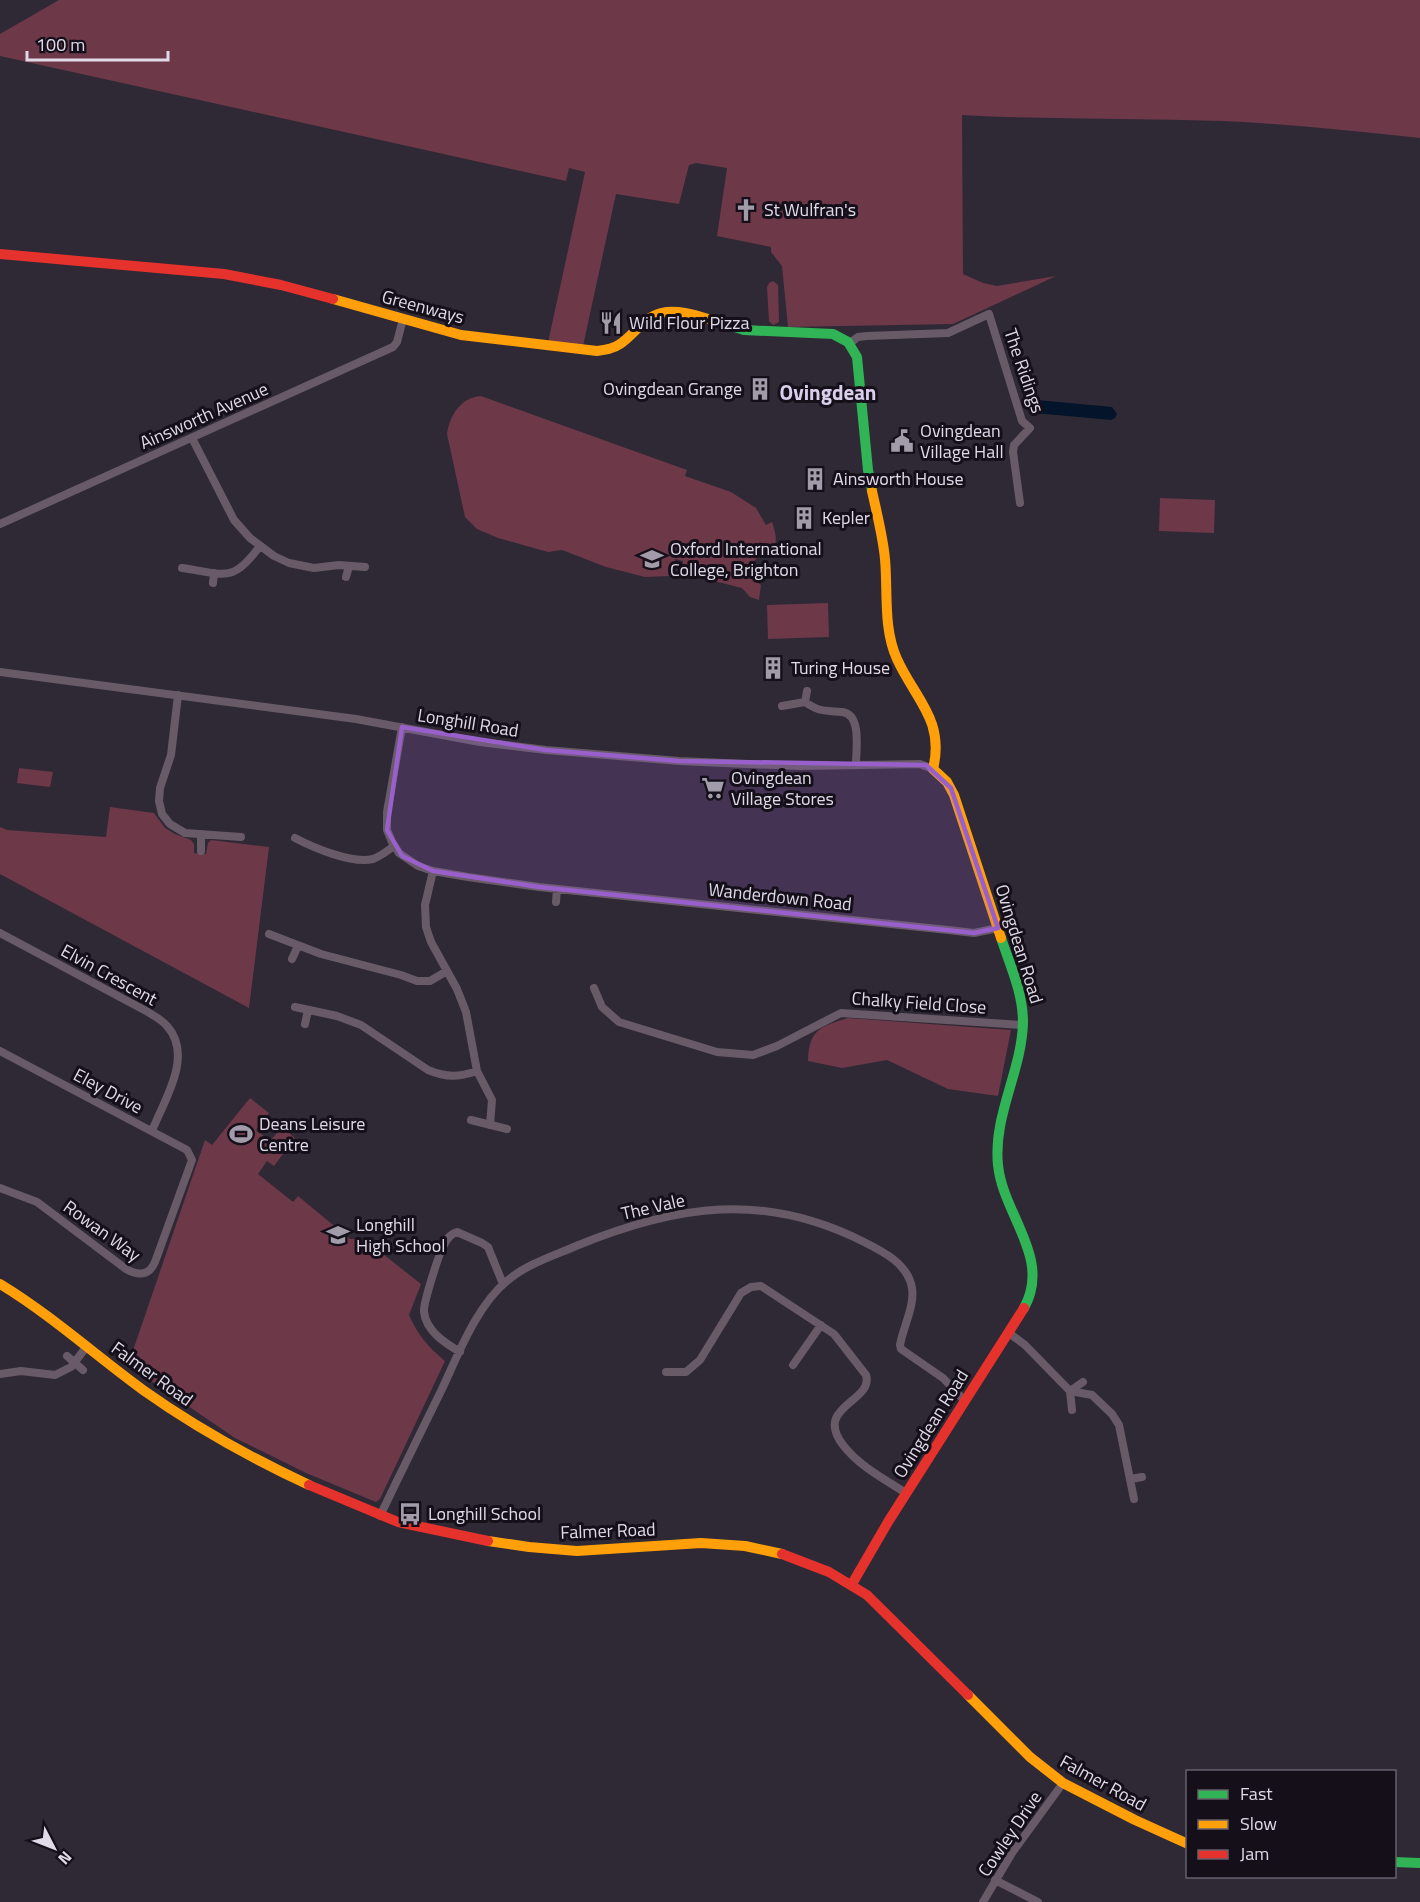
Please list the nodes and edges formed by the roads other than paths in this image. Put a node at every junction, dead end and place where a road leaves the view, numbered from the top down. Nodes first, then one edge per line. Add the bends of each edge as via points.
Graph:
1 (0, 254) edge
2 (403, 319) junction
3 (850, 343) junction
4 (192, 438) junction
5 (1020, 503) dead end
6 (0, 524) edge
7 (260, 546) junction
8 (349, 566) junction
9 (364, 567) dead end
10 (182, 568) dead end
11 (214, 573) junction
12 (346, 577) dead end
13 (213, 583) dead end
14 (0, 672) edge
15 (807, 691) dead end
16 (178, 695) junction
17 (805, 702) junction
18 (782, 706) dead end
19 (402, 727) junction
20 (856, 764) junction
21 (933, 769) junction
22 (201, 834) junction
23 (241, 837) dead end
24 (295, 838) dead end
25 (394, 846) junction
26 (201, 851) dead end
27 (433, 871) junction
28 (557, 889) junction
29 (556, 902) dead end
30 (998, 927) junction
31 (0, 933) edge
32 (268, 934) dead end
33 (298, 946) junction
34 (292, 958) dead end
35 (447, 971) junction
36 (594, 988) dead end
37 (295, 1007) dead end
38 (308, 1010) junction
39 (305, 1024) dead end
40 (1023, 1025) junction
41 (0, 1051) edge
42 (477, 1071) junction
43 (471, 1120) dead end
44 (490, 1125) junction
45 (507, 1129) dead end
46 (152, 1131) junction
47 (191, 1164) joint
48 (0, 1188) edge
49 (0, 1284) edge
50 (503, 1284) junction
51 (820, 1325) junction
52 (1009, 1333) junction
53 (87, 1346) junction
54 (460, 1352) junction
55 (67, 1356) dead end
56 (75, 1362) junction
57 (793, 1365) dead end
58 (83, 1370) dead end
59 (666, 1372) dead end
60 (0, 1374) edge
61 (1083, 1382) dead end
62 (1070, 1391) junction
63 (965, 1401) junction
64 (1072, 1410) dead end
65 (1142, 1477) dead end
66 (1131, 1479) junction
67 (906, 1493) junction
68 (1134, 1499) dead end
69 (381, 1516) junction
70 (852, 1584) junction
71 (1063, 1783) junction
72 (1186, 1843) edge
73 (1396, 1862) edge
74 (1420, 1863) edge
75 (995, 1881) junction
76 (983, 1902) edge
77 (1038, 1902) edge

1 - 2 street, Greenways via 224,274
2 - 3 street, Greenways via 478,338 597,351 620,344 640,324 670,312 744,330 826,333
2 - 4 street, Ainsworth Avenue via 393,347
3 - 5 street, The Ridings via 867,336 948,333 989,314 1022,421 1030,428 1014,445 1013,452
3 - 21 street via 857,353 868,470 885,557 890,632 897,659 929,713 937,752
4 - 6 street, Ainsworth Avenue
4 - 7 street via 237,526
7 - 8 street via 299,565
7 - 11 street via 236,572
8 - 9 street
8 - 12 street
10 - 11 street
11 - 13 street
14 - 16 street, Longhill Road
15 - 17 street
16 - 19 street, Longhill Road
16 - 22 street via 171,755 160,788 160,808 175,829
17 - 18 street
17 - 20 street via 822,711 845,712 852,717
19 - 20 street, Longhill Road via 506,745 634,758 800,766
19 - 25 street via 386,816
20 - 21 street, Longhill Road via 920,764
21 - 30 street, Ovingdean Road via 954,795
22 - 23 street
22 - 26 street
24 - 25 street via 359,860 375,858
25 - 27 street, Wanderdown Road via 412,864
27 - 28 street, Wanderdown Road
27 - 35 street via 426,922 431,942
28 - 29 street
28 - 30 street, Wanderdown Road via 969,932
30 - 40 street, Ovingdean Road via 1022,1003
31 - 46 street, Elvin Crescent via 148,1012 169,1029 176,1043 178,1064
32 - 33 street
33 - 34 street
33 - 35 street via 417,981 430,981
35 - 42 street via 466,1012
36 - 40 street, Chalky Field Close via 602,1007 619,1022 717,1052 753,1055 841,1013
37 - 38 street
38 - 39 street
38 - 42 street via 361,1025 439,1074 458,1077
40 - 52 street, Ovingdean Road via 999,1122 998,1165 1007,1203 1031,1255 1034,1275 1029,1300
41 - 46 street, Eley Drive
42 - 44 street via 492,1100
43 - 44 street
44 - 45 street
46 - 47 street, Eley Drive via 187,1150
47 - 48 street, Rowan Way via 155,1262 141,1274 126,1269 37,1202
49 - 53 street, Falmer Road
50 - 54 street, The Vale
50 - 54 street via 486,1245 457,1232 451,1234 442,1247 423,1310 435,1334
50 - 63 street, The Vale via 567,1250 657,1219 726,1208 791,1215 846,1233 903,1268 911,1284 912,1299 901,1349 943,1378
51 - 57 street
51 - 59 street via 761,1286 751,1287 741,1293 700,1360 686,1372
51 - 67 street via 834,1334 867,1380 866,1387 837,1414 838,1437 862,1464
52 - 62 street
52 - 63 street, Ovingdean Road
53 - 56 street
53 - 69 street, Falmer Road via 207,1432 273,1470
54 - 69 street, The Vale
55 - 56 street
56 - 58 street
56 - 60 street via 55,1375 21,1371
61 - 62 street
62 - 64 street
62 - 66 street via 1092,1395 1113,1415 1119,1425
63 - 67 street, Ovingdean Road
65 - 66 street
66 - 68 street
67 - 70 street, Ovingdean Road
69 - 70 street, Falmer Road via 410,1526 530,1548 608,1550 700,1543 760,1550 794,1557
70 - 71 street, Falmer Road via 1030,1757
71 - 72 street, Falmer Road
71 - 75 street, Cowley Drive
73 - 74 street
75 - 76 street, Cowley Drive
75 - 77 street

